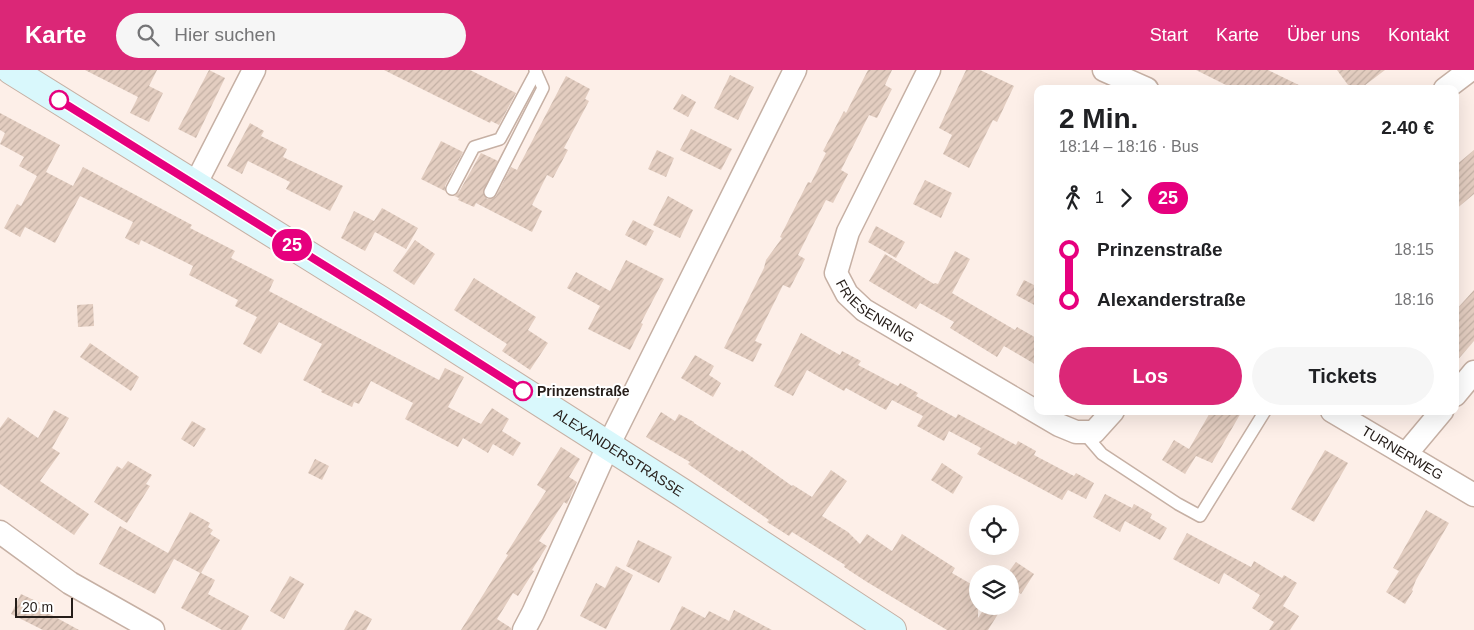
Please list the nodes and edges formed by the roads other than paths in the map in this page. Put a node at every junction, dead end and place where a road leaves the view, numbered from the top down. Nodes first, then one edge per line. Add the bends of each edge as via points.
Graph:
1 (11, 70) edge
2 (254, 70) edge
3 (795, 70) edge
4 (929, 70) edge
5 (1104, 70) edge
6 (1470, 70) edge
7 (536, 71) edge
8 (1138, 85) edge
9 (1450, 85) edge
10 (194, 184) junction
11 (452, 189) dead end
12 (490, 192) dead end
13 (1474, 372) edge
14 (1459, 391) edge
15 (1034, 410) edge
16 (1042, 415) edge
17 (1109, 415) edge
18 (1262, 415) edge
19 (1339, 415) edge
20 (1439, 415) edge
21 (1083, 432) junction
22 (608, 446) junction
23 (1406, 454) junction
24 (1474, 495) edge
25 (0, 532) edge
26 (153, 630) edge
27 (524, 630) edge
28 (892, 630) edge

1 - 10 street, ALEXANDERSTRASSE
2 - 10 street
3 - 22 street
4 - 15 street, FRIESENRING via 848,232 836,273 846,294 864,310
5 - 8 street
6 - 9 street
7 - 11 lane via 500,139 474,147
7 - 12 lane via 543,88
10 - 22 street, ALEXANDERSTRASSE
13 - 14 street
16 - 21 street, FRIESENRING via 1059,425
17 - 21 street via 1094,432
18 - 21 lane via 1200,516 1102,454
19 - 23 street, TURNERWEG
20 - 23 street
22 - 27 street
22 - 28 street, ALEXANDERSTRASSE
23 - 24 street, TURNERWEG
25 - 26 street via 70,583

